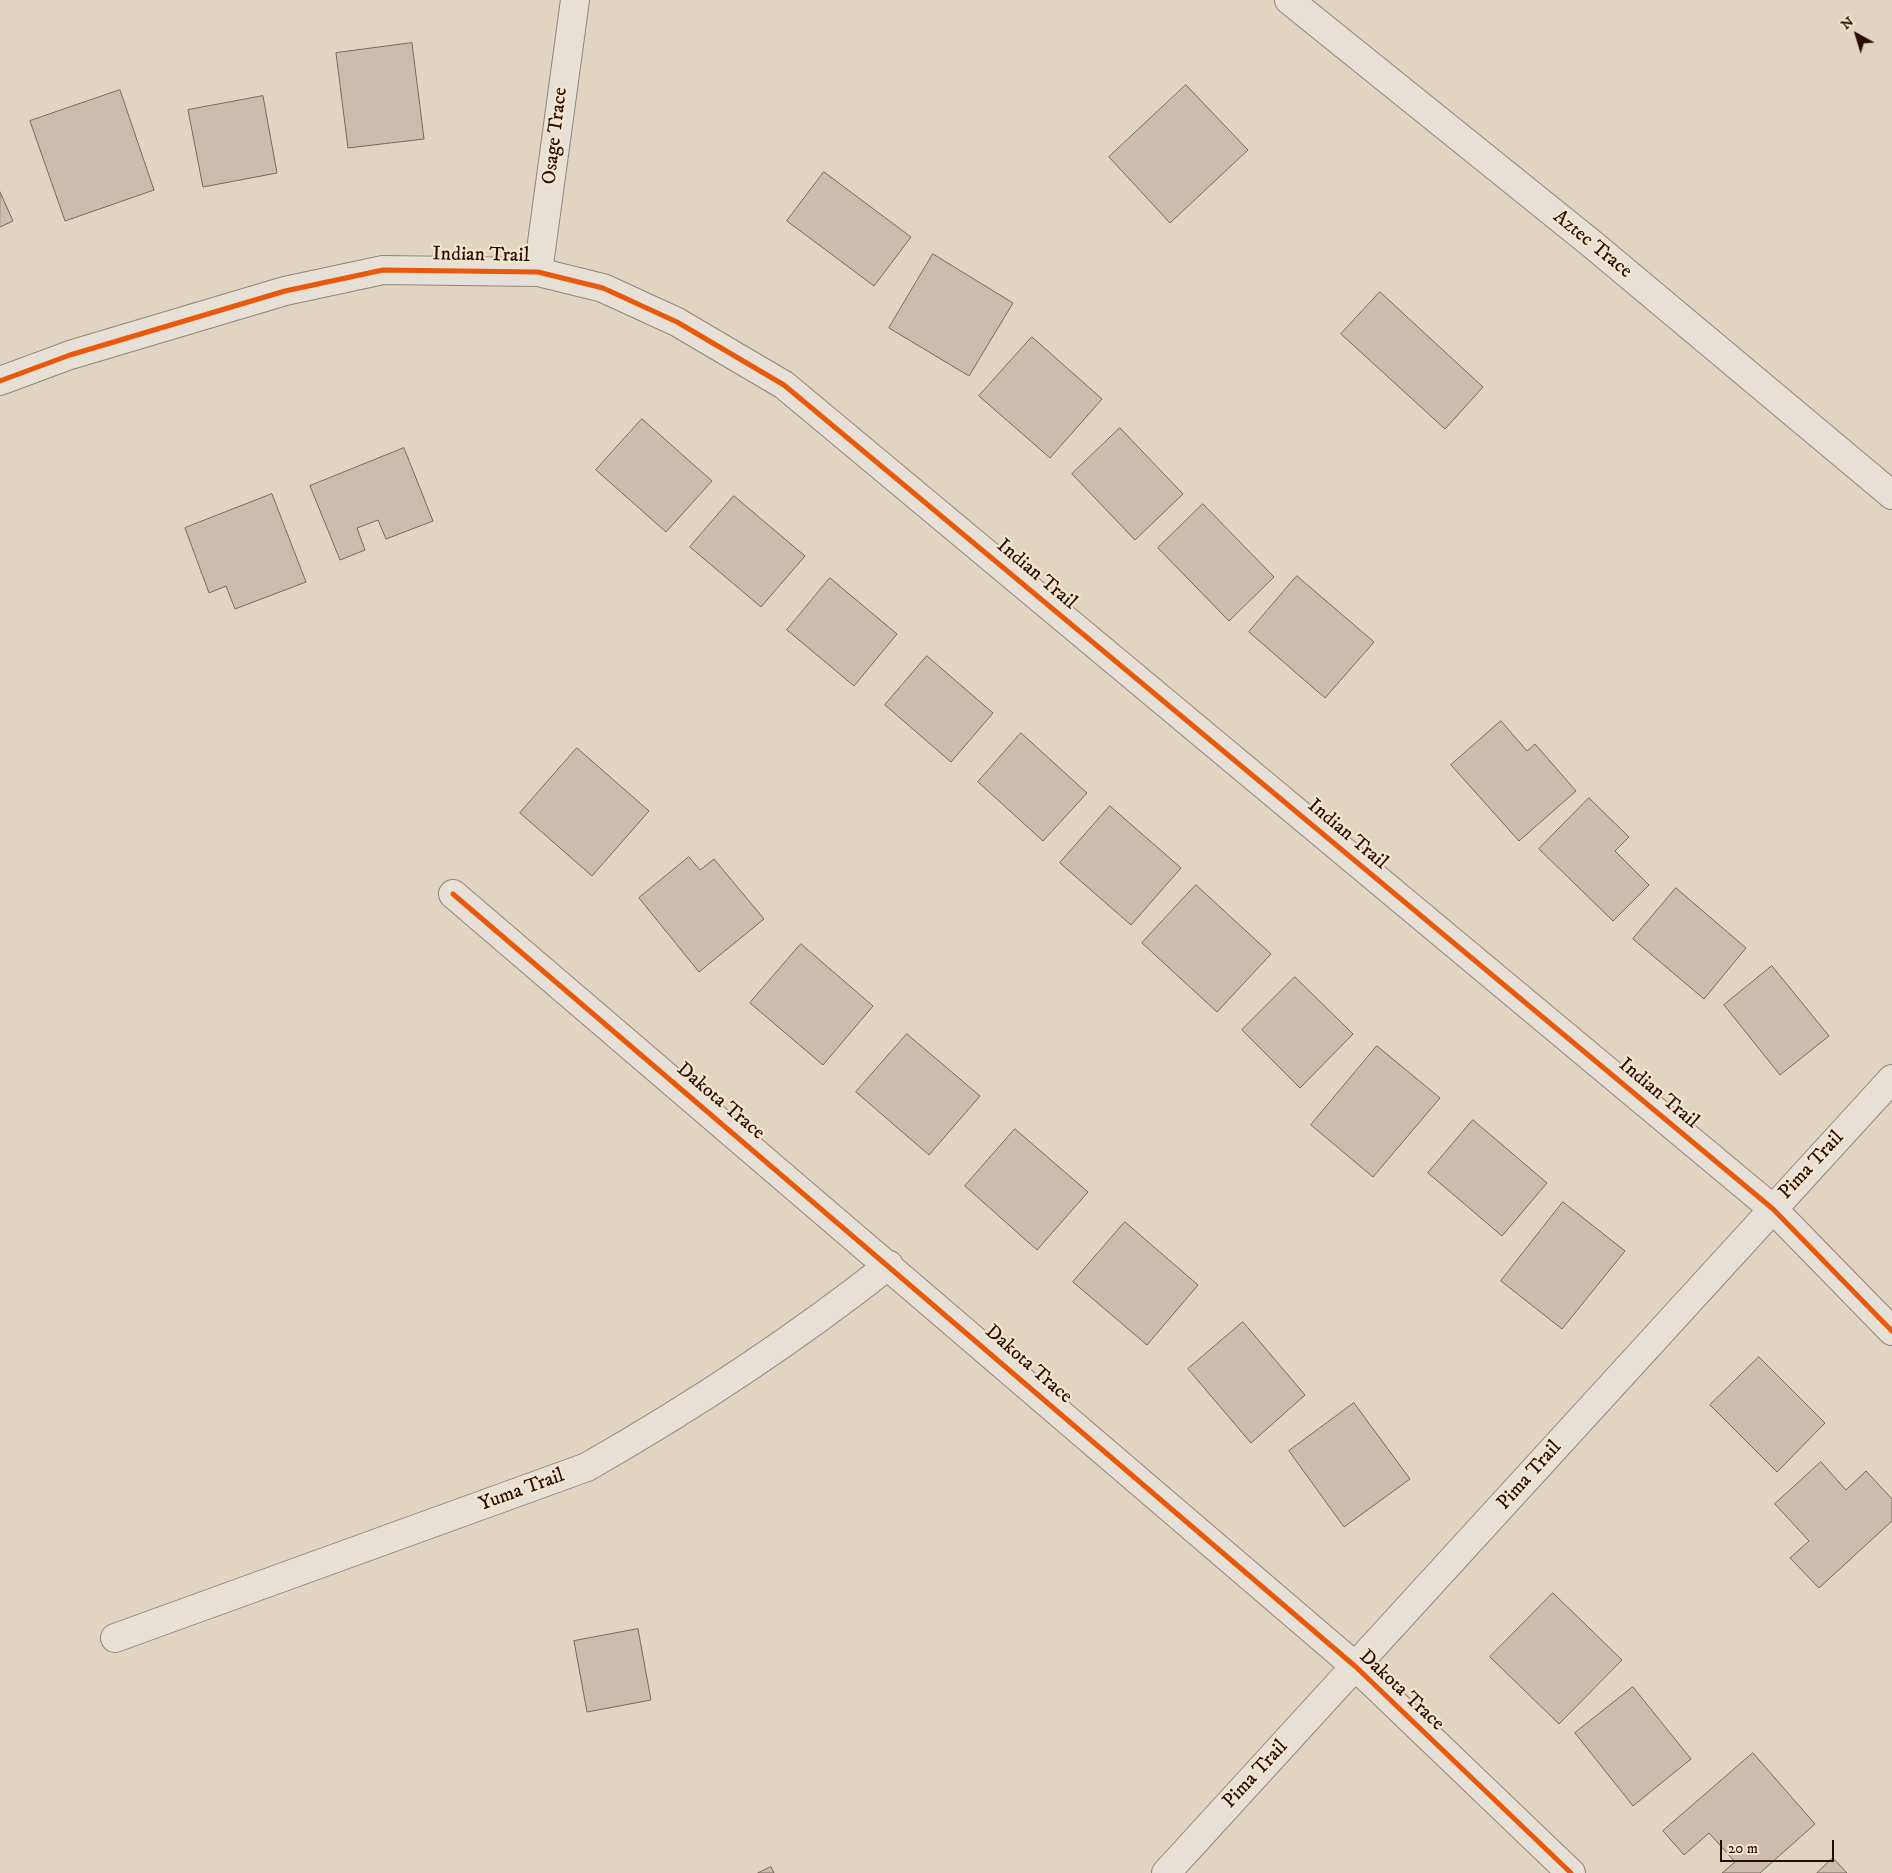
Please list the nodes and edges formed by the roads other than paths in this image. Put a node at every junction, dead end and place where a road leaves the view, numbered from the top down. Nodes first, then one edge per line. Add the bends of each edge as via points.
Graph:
1 (575, 0) edge
2 (1289, 0) edge
3 (538, 272) junction
4 (0, 381) edge
5 (1892, 495) edge
6 (453, 894) dead end
7 (1892, 1079) edge
8 (1773, 1209) junction
9 (889, 1265) junction
10 (1892, 1331) edge
11 (114, 1638) dead end
12 (1356, 1667) junction
13 (1166, 1873) edge
14 (1571, 1873) edge

1 - 3 street, Osage Trace
2 - 5 street, Aztec Trace via 1592,244
3 - 4 street, Indian Trail via 383,270 285,291 70,355
3 - 8 street, Indian Trail via 604,288 676,322 784,385
6 - 9 street, Dakota Trace
7 - 8 street, Pima Trail
8 - 10 street, Indian Trail
8 - 12 street, Pima Trail
9 - 11 street, Yuma Trail via 824,1316 653,1430 587,1468
9 - 12 street, Dakota Trace
12 - 13 street, Pima Trail
12 - 14 street, Dakota Trace

